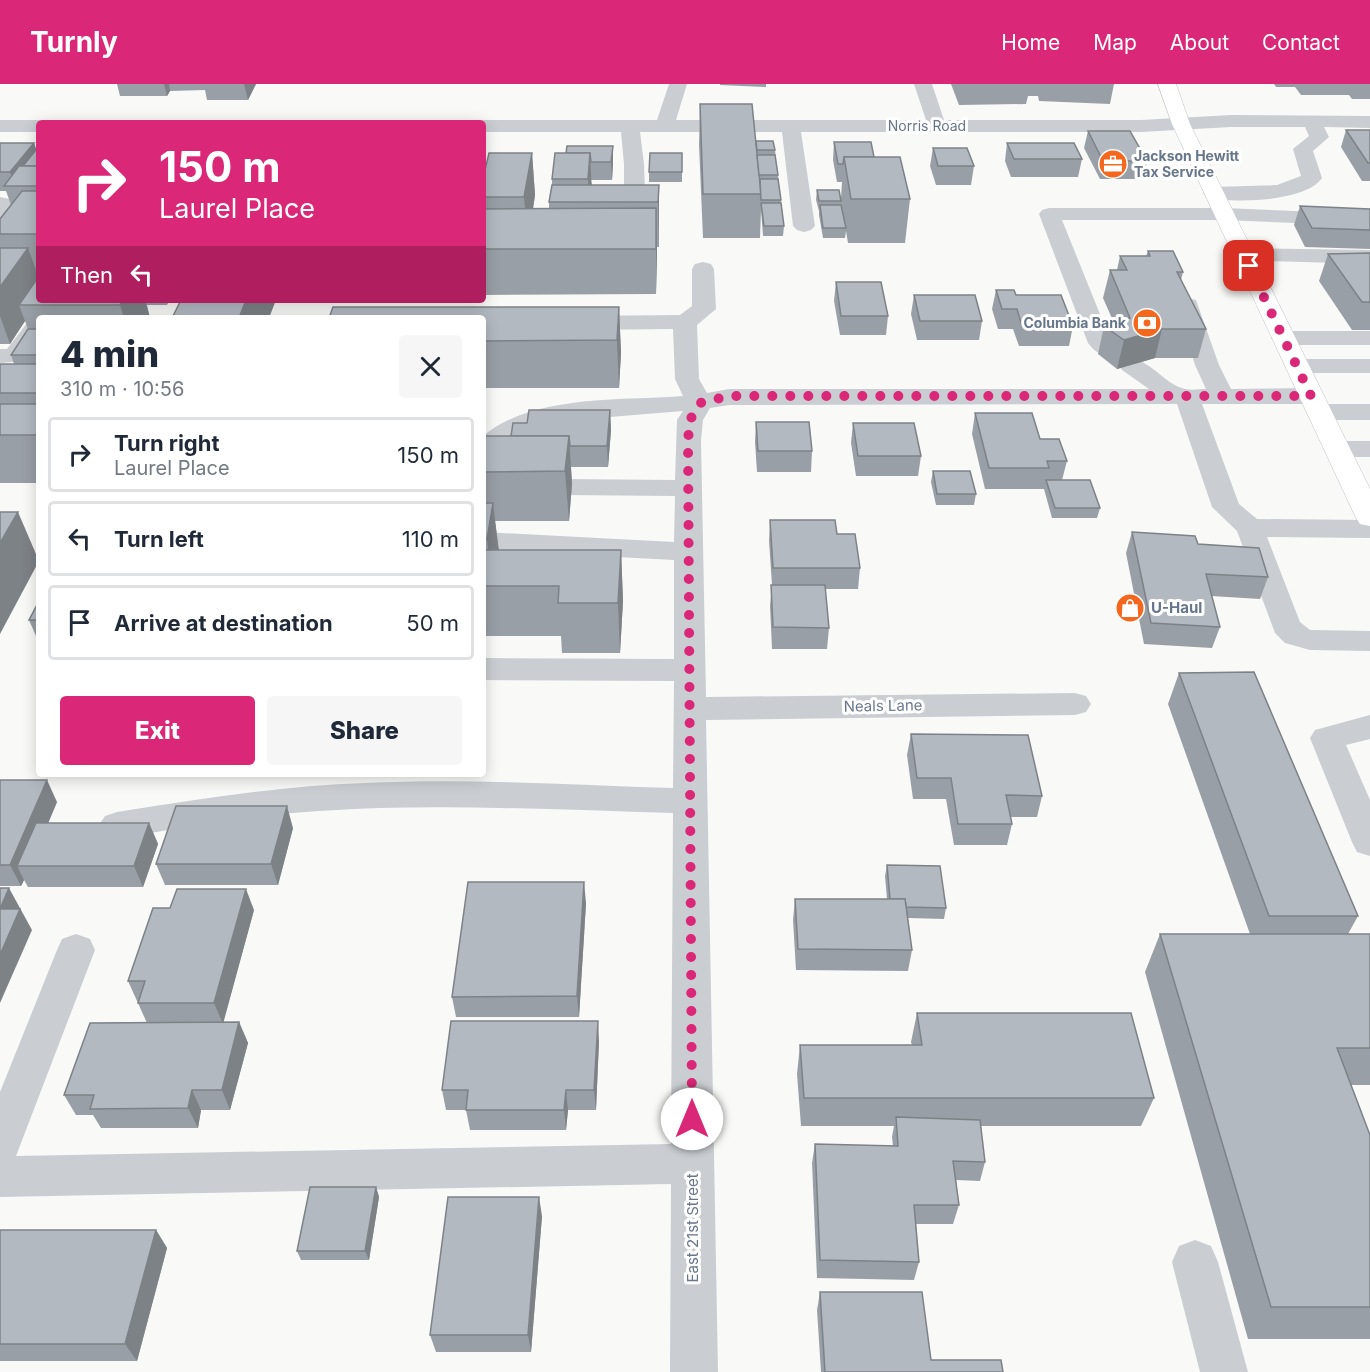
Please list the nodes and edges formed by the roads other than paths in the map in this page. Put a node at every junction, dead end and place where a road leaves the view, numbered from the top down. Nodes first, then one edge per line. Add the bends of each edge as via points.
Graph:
1 (678, 84) edge
2 (923, 84) edge
3 (1167, 84) edge
4 (1312, 122) junction
5 (1370, 122) edge
6 (1181, 124) junction
7 (0, 126) edge
8 (36, 126) edge
9 (486, 126) edge
10 (630, 126) junction
11 (665, 126) junction
12 (790, 126) junction
13 (937, 126) junction
14 (1213, 193) junction
15 (1224, 214) junction
16 (1370, 220) edge
17 (635, 222) edge
18 (804, 226) dead end
19 (1243, 255) junction
20 (1370, 257) edge
21 (703, 269) dead end
22 (1370, 275) edge
23 (1254, 277) junction
24 (1180, 285) edge
25 (685, 322) junction
26 (554, 323) edge
27 (36, 327) edge
28 (1283, 338) junction
29 (1370, 338) edge
30 (1110, 350) dead end
31 (0, 356) edge
32 (1131, 365) edge
33 (1297, 366) junction
34 (1370, 366) edge
35 (1181, 396) junction
36 (1222, 396) junction
37 (700, 403) junction
38 (1315, 404) junction
39 (1370, 412) edge
40 (1337, 449) junction
41 (1370, 449) edge
42 (490, 464) edge
43 (688, 488) junction
44 (1370, 518) edge
45 (1250, 528) junction
46 (1370, 529) edge
47 (486, 541) edge
48 (689, 552) junction
49 (1370, 641) edge
50 (486, 669) edge
51 (690, 670) junction
52 (1075, 704) dead end
53 (690, 709) junction
54 (1370, 727) edge
55 (691, 801) junction
56 (117, 825) edge
57 (1370, 842) edge
58 (76, 950) dead end
59 (0, 1145) edge
60 (692, 1164) junction
61 (0, 1177) edge
62 (1195, 1262) dead end
63 (694, 1372) edge
64 (1224, 1372) edge

1 - 11 street
2 - 13 street
3 - 6 main road
4 - 5 street, Norris Road
4 - 6 street, Norris Road
4 - 14 street via 1319,137 1303,149 1312,178 1303,185 1286,190
6 - 13 street, Norris Road
6 - 14 main road
7 - 8 street
9 - 10 street, Norris Road
10 - 11 street, Norris Road
10 - 17 street
11 - 12 street, Norris Road
12 - 13 street, Norris Road
12 - 18 street
14 - 15 main road
15 - 16 street
15 - 19 main road
15 - 30 street via 1049,214 1100,343
19 - 20 street
19 - 23 main road
21 - 25 street via 704,309
22 - 23 street
23 - 28 main road
24 - 36 street via 1207,365
25 - 26 street
25 - 37 street via 687,379
27 - 31 street via 14,356
28 - 29 street
28 - 33 main road
32 - 35 street
33 - 34 street
33 - 38 main road
35 - 36 street
35 - 37 street via 729,396
35 - 45 street via 1226,507
36 - 38 street
37 - 42 street via 588,408 546,417 506,431
37 - 43 street, East 21st Street via 690,420
38 - 39 street
38 - 40 main road
40 - 41 street
40 - 44 main road
42 - 43 street via 563,487
43 - 48 street, East 21st Street
45 - 46 street
45 - 49 street via 1286,626 1296,636 1310,640
47 - 48 street
48 - 51 street, East 21st Street
50 - 51 street
51 - 53 street, East 21st Street
52 - 53 street, Neals Lane
53 - 55 street, East 21st Street
54 - 57 street via 1327,738
55 - 56 street via 429,795 319,798
55 - 60 street, East 21st Street
58 - 59 street
60 - 61 street
60 - 63 street, East 21st Street
62 - 64 street

